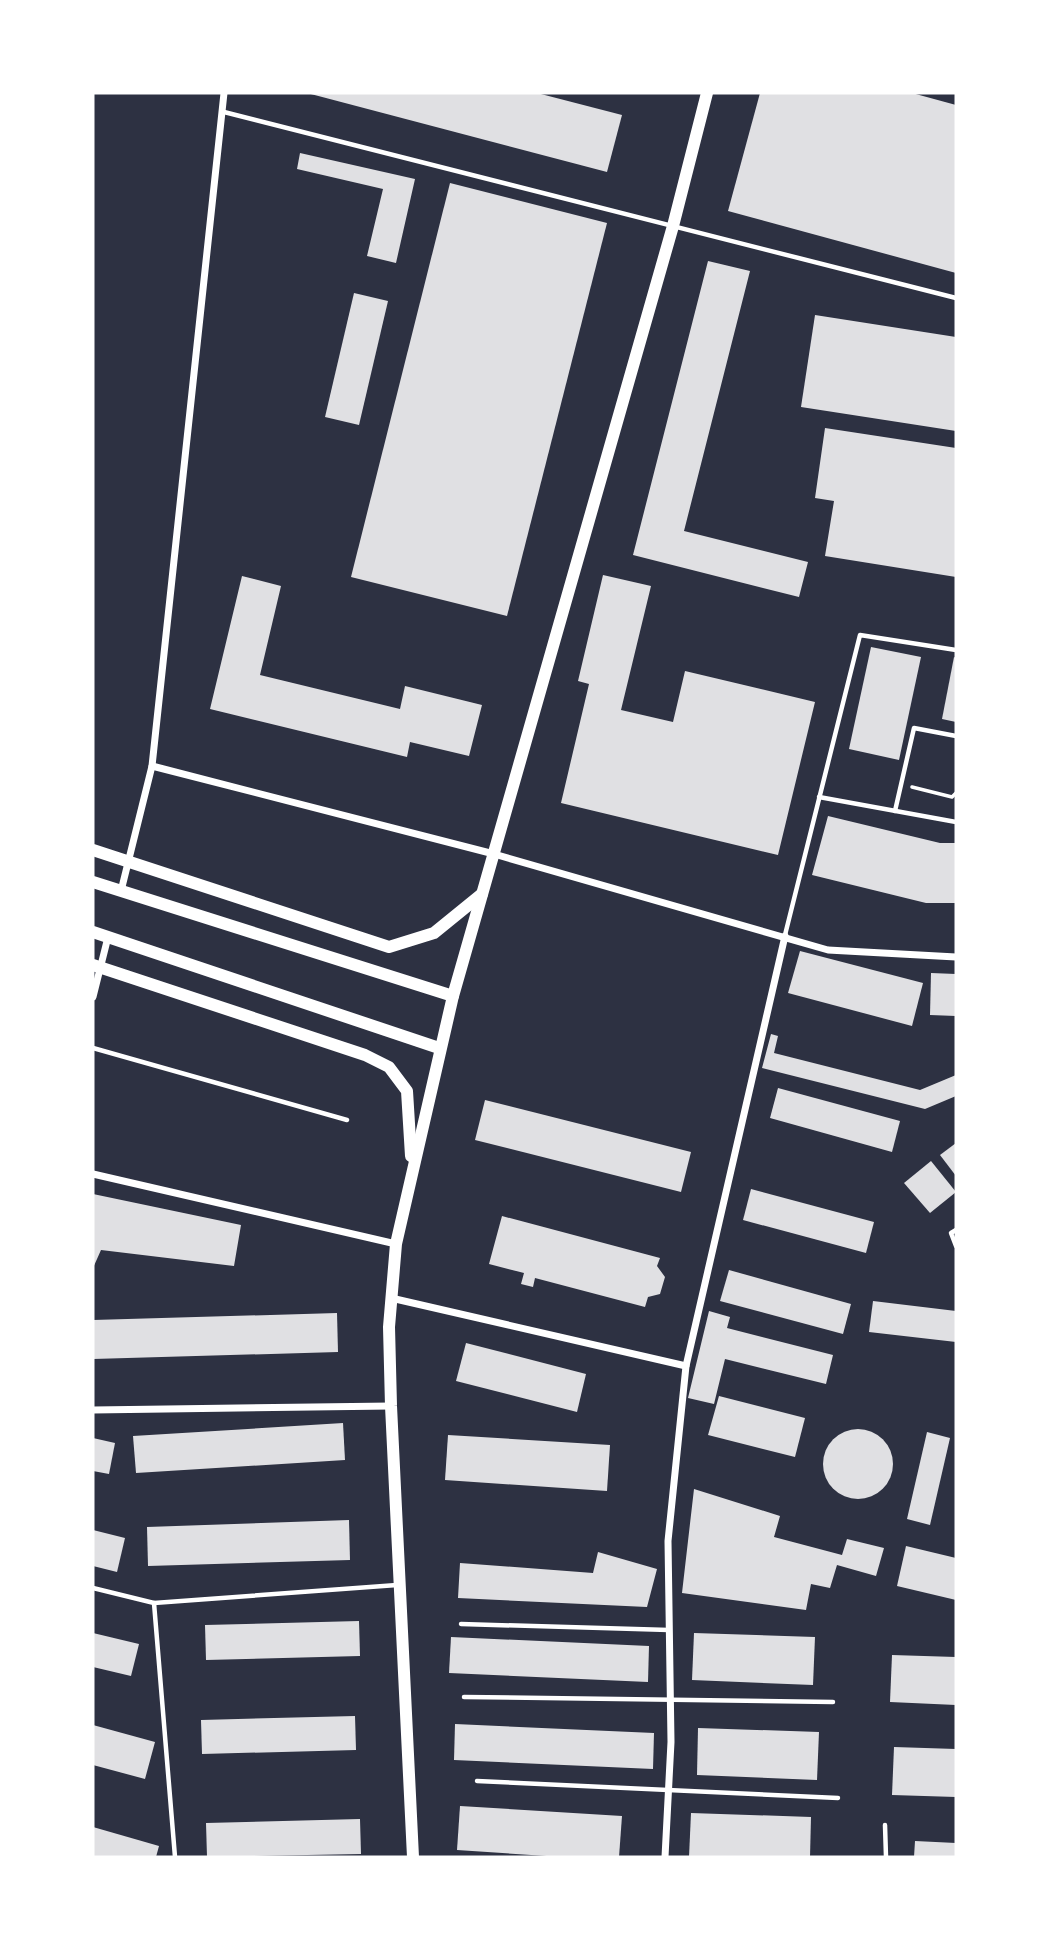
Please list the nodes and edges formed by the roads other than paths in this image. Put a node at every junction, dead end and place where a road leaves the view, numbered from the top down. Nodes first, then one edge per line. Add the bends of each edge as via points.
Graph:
1 (224, 93) edge
2 (707, 93) edge
3 (223, 112) junction
4 (673, 226) junction
5 (956, 298) edge
6 (956, 650) edge
7 (956, 736) edge
8 (152, 766) junction
9 (819, 797) junction
10 (895, 811) junction
11 (956, 822) edge
12 (93, 850) edge
13 (494, 853) junction
14 (129, 860) junction
15 (93, 882) edge
16 (121, 891) junction
17 (482, 894) junction
18 (93, 932) edge
19 (785, 936) junction
20 (108, 937) junction
21 (956, 957) edge
22 (97, 966) edge
23 (453, 996) junction
24 (93, 997) edge
25 (93, 1048) edge
26 (439, 1048) junction
27 (347, 1120) dead end
28 (412, 1171) junction
29 (93, 1174) edge
30 (956, 1230) edge
31 (396, 1244) junction
32 (956, 1246) edge
33 (391, 1298) junction
34 (686, 1366) junction
35 (391, 1406) junction
36 (93, 1410) edge
37 (400, 1584) junction
38 (93, 1588) edge
39 (154, 1602) junction
40 (461, 1623) dead end
41 (670, 1630) junction
42 (464, 1697) dead end
43 (671, 1700) junction
44 (833, 1702) dead end
45 (477, 1781) dead end
46 (668, 1791) junction
47 (838, 1798) dead end
48 (885, 1825) dead end
49 (175, 1857) edge
50 (413, 1857) edge
51 (665, 1857) edge
52 (886, 1857) edge

1 - 3 street
2 - 4 street
3 - 4 lane
3 - 8 street
4 - 5 lane
4 - 13 street
6 - 9 lane via 860,635
7 - 10 lane via 914,728
8 - 13 street
8 - 14 street
9 - 10 lane
9 - 19 lane
10 - 11 lane
12 - 14 street
13 - 17 street
13 - 19 street
14 - 16 street
14 - 17 street via 389,947 434,933
15 - 16 street
16 - 23 street
17 - 23 street
18 - 20 street
19 - 21 street via 828,950
19 - 34 street
20 - 22 street
20 - 26 street
22 - 24 street
22 - 28 street via 389,1067 407,1091
23 - 26 street
25 - 27 lane
26 - 28 street
28 - 31 street
29 - 31 street
30 - 32 lane via 951,1233
31 - 33 street
33 - 34 street
33 - 35 street
34 - 41 street via 668,1541
35 - 36 street
35 - 37 street
37 - 39 lane
37 - 50 street
38 - 39 lane
39 - 49 lane
40 - 41 lane
41 - 43 street
42 - 43 lane
43 - 44 lane
43 - 46 street
45 - 46 lane
46 - 47 lane
46 - 51 street
48 - 52 lane

